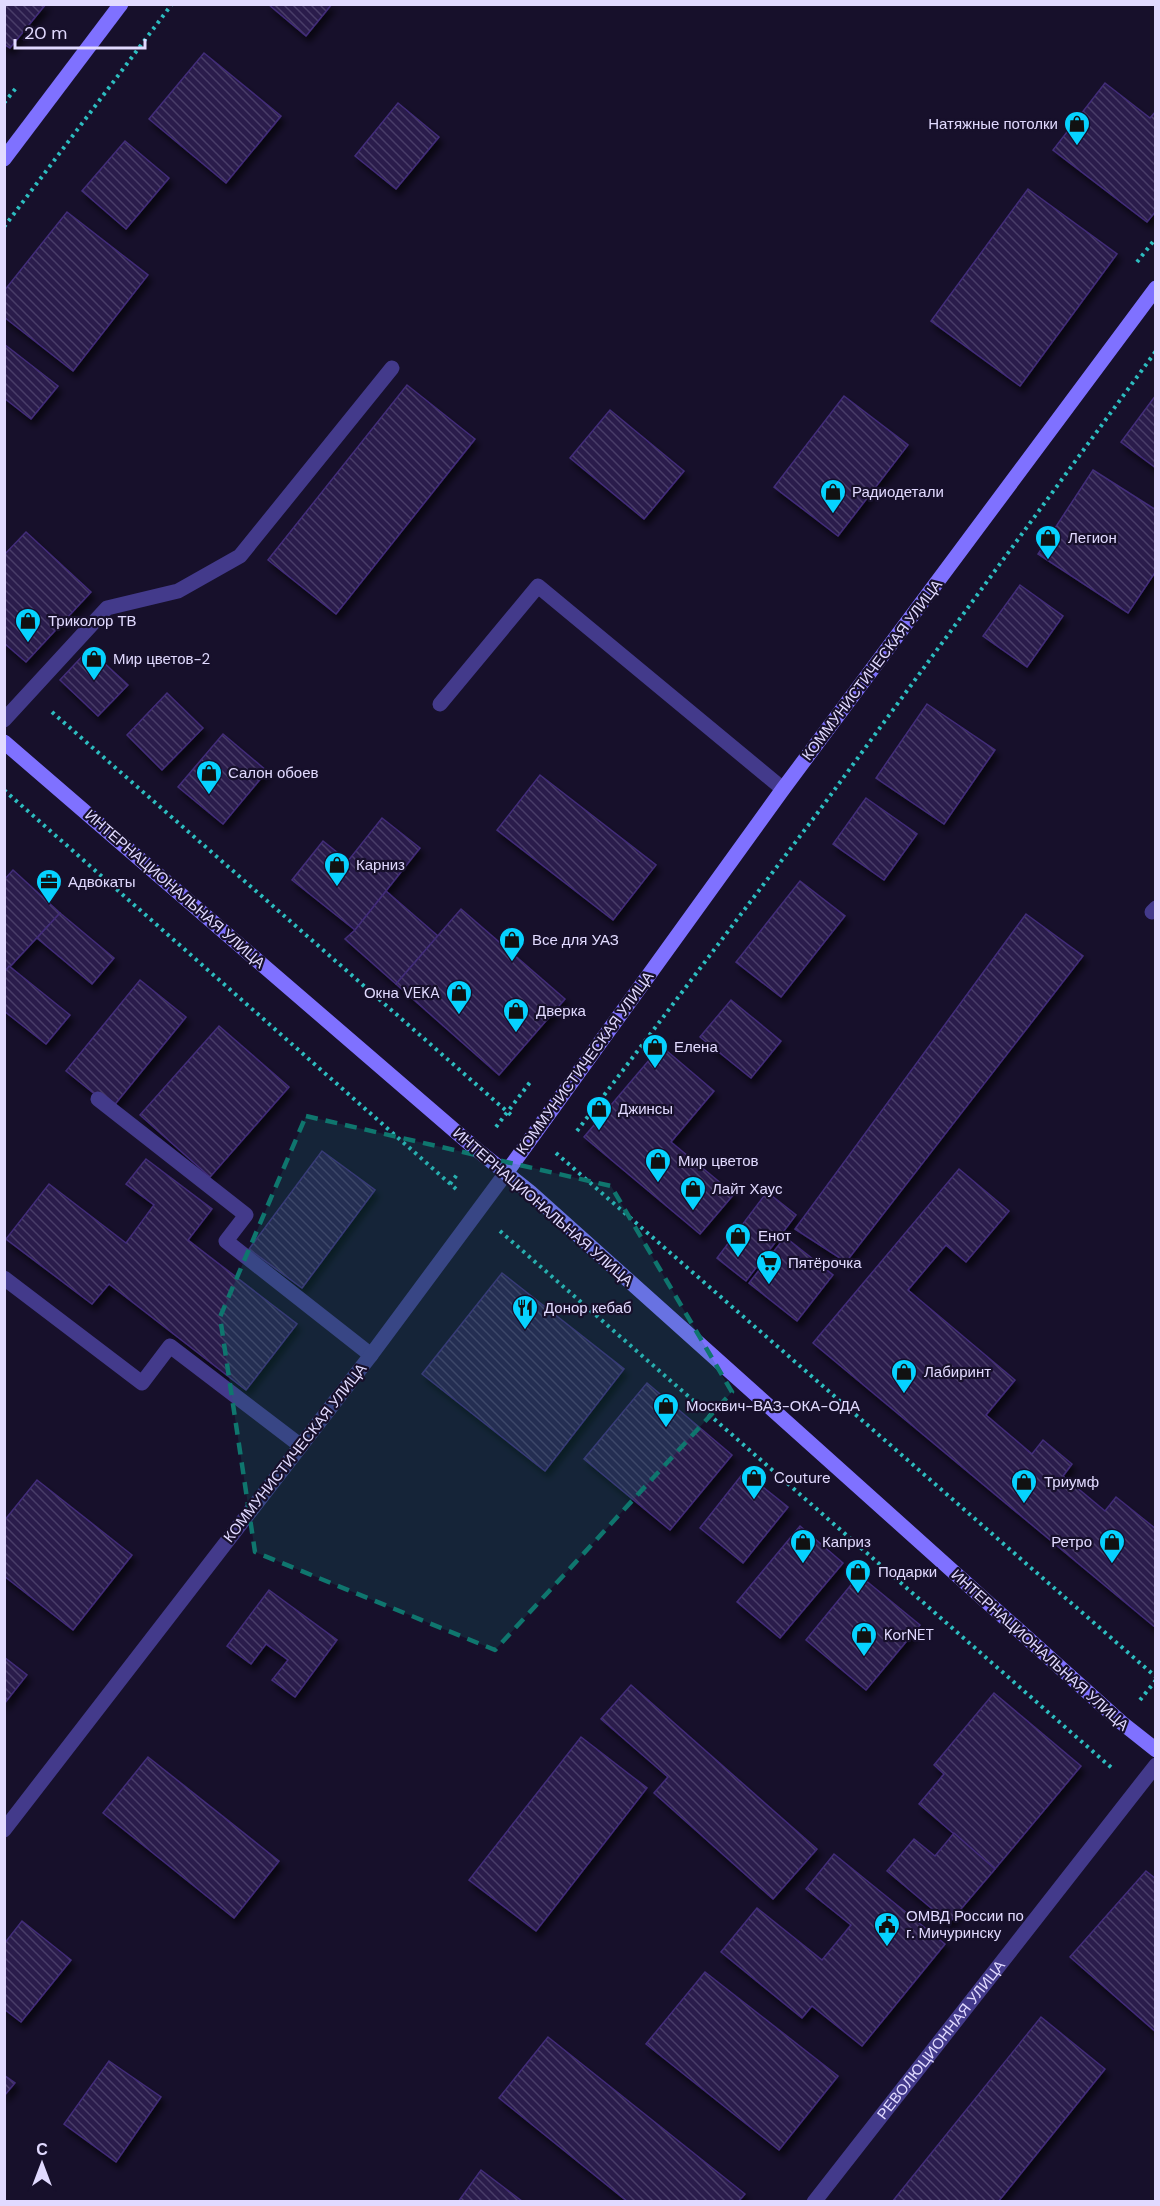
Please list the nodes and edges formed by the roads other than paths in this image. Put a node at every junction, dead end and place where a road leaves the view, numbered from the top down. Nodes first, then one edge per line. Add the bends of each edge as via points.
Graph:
1 (121, 4) edge
2 (4, 159) edge
3 (1155, 288) edge
4 (392, 368) dead end
5 (440, 704) dead end
6 (4, 720) edge
7 (4, 742) edge
8 (783, 789) junction
9 (98, 1099) dead end
10 (506, 1173) junction
11 (4, 1278) edge
12 (371, 1355) junction
13 (301, 1446) junction
14 (1155, 1750) edge
15 (1155, 1765) edge
16 (4, 1830) edge
17 (814, 2202) edge

1 - 2 main road
3 - 8 main road, КОММУНИСТИЧЕСКАЯ УЛИЦА
4 - 6 street via 240,556 177,591 107,608
5 - 8 street via 538,586
7 - 10 main road, ИНТЕРНАЦИОНАЛЬНАЯ УЛИЦА
8 - 10 main road, КОММУНИСТИЧЕСКАЯ УЛИЦА
9 - 12 street via 246,1215 226,1241
10 - 12 street, КОММУНИСТИЧЕСКАЯ УЛИЦА
10 - 14 main road, ИНТЕРНАЦИОНАЛЬНАЯ УЛИЦА
11 - 13 street via 142,1383 170,1346
12 - 13 street, КОММУНИСТИЧЕСКАЯ УЛИЦА
13 - 16 street, КОММУНИСТИЧЕСКАЯ УЛИЦА
15 - 17 street, РЕВОЛЮЦИОННАЯ УЛИЦА

